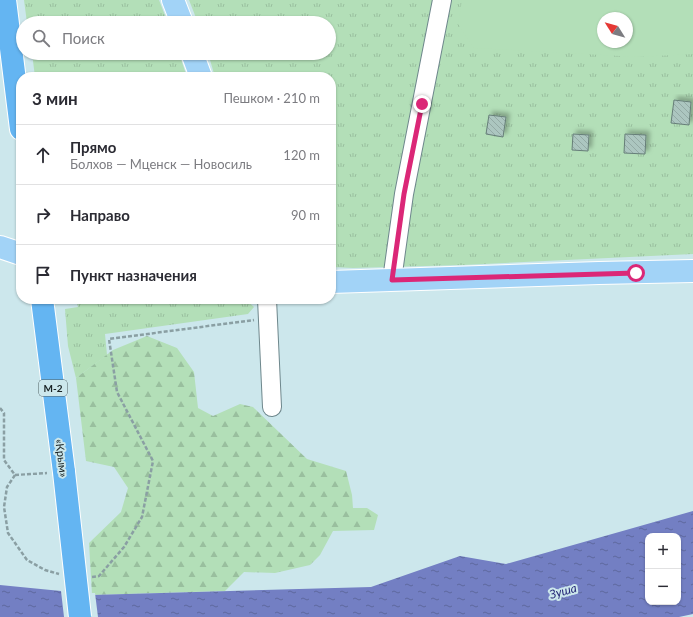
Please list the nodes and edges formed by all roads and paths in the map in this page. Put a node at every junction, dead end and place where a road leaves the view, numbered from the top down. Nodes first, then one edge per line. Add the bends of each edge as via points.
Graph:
1 (5, 0) edge
2 (173, 0) edge
3 (442, 0) edge
4 (179, 16) edge
5 (195, 60) edge
6 (199, 72) edge
7 (16, 89) edge
8 (0, 247) edge
9 (16, 252) edge
10 (693, 271) edge
11 (392, 280) junction
12 (336, 282) edge
13 (42, 304) edge
14 (267, 304) edge
15 (268, 318) junction
16 (272, 407) dead end
17 (0, 408) edge
18 (56, 472) junction
19 (15, 475) junction
20 (60, 575) dead end
21 (92, 577) dead end
22 (80, 617) edge

1 - 7 highway
2 - 4 main road
3 - 11 lane via 404,194
5 - 6 main road
8 - 9 main road
10 - 11 main road
11 - 12 main road
13 - 18 highway, «Крым» / М-2
14 - 15 lane
15 - 16 lane
15 - 21 path via 110,339 117,392 153,461 142,517 124,547 99,576
17 - 19 path via 4,413 4,460
18 - 19 path
18 - 22 highway, «Крым» / М-2, bridge
19 - 20 path via 7,487 4,507 8,533 27,560

